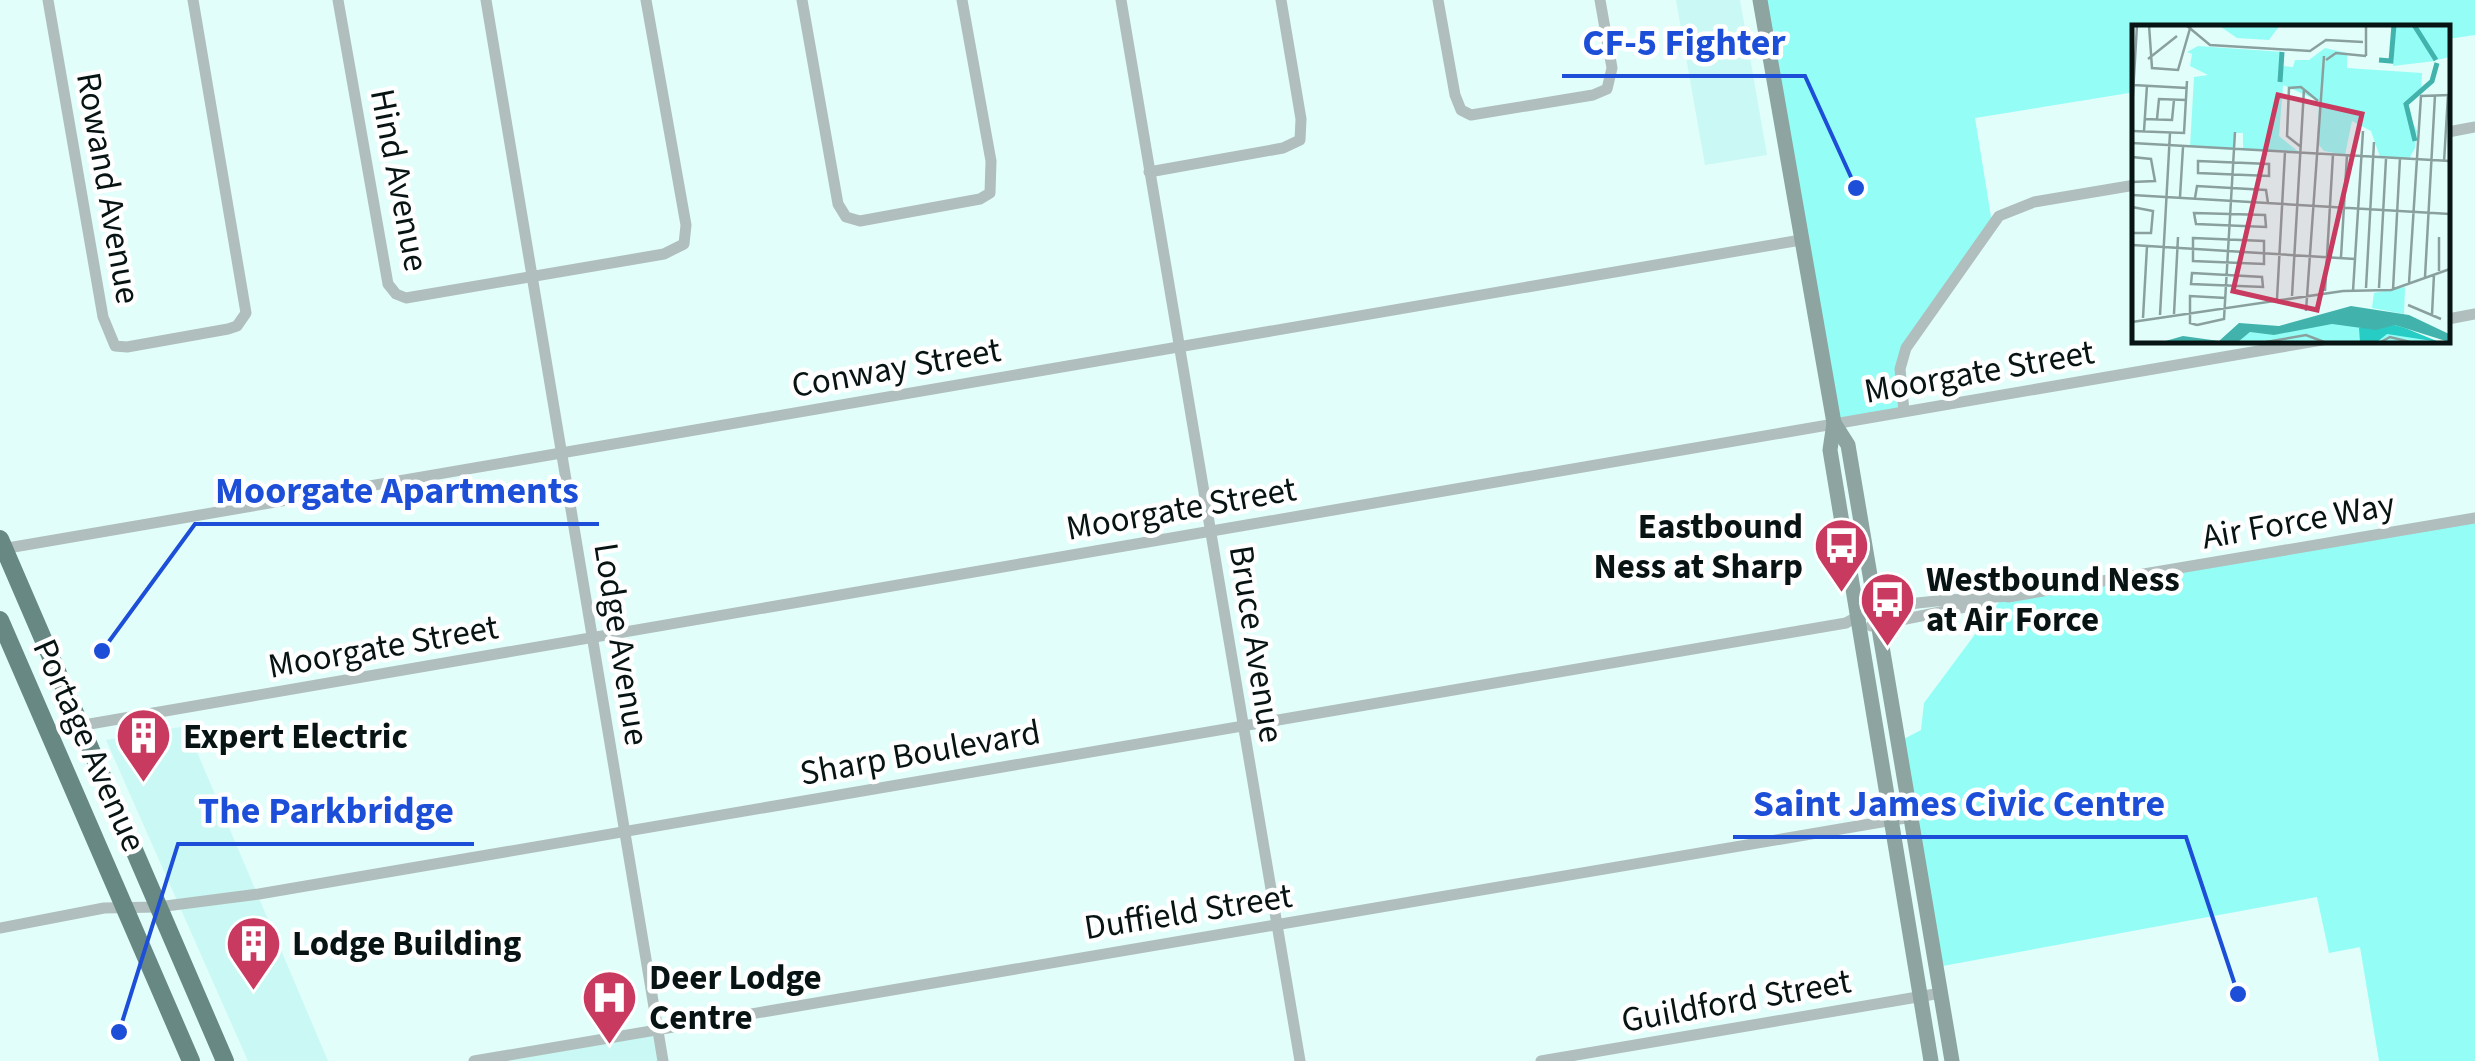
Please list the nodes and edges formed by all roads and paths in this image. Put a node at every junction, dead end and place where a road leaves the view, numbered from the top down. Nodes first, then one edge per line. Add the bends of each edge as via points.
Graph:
1 (48, 0) edge
2 (193, 0) edge
3 (338, 0) edge
4 (486, 0) edge
5 (646, 0) edge
6 (802, 0) edge
7 (962, 0) edge
8 (1121, 0) edge
9 (1281, 0) edge
10 (1438, 0) edge
11 (1600, 0) edge
12 (1760, 0) edge
13 (2475, 127) edge
14 (2450, 132) edge
15 (1149, 172) junction
16 (2132, 186) edge
17 (1801, 240) junction
18 (532, 277) junction
19 (2475, 314) edge
20 (2450, 319) edge
21 (2310, 342) edge
22 (1180, 346) junction
23 (1904, 411) junction
24 (1834, 423) junction
25 (562, 452) junction
26 (2475, 518) edge
27 (1211, 531) junction
28 (1, 545) edge
29 (1879, 618) junction
30 (0, 620) edge
31 (1854, 622) junction
32 (592, 638) junction
33 (1243, 724) junction
34 (80, 726) junction
35 (48, 731) junction
36 (1911, 817) junction
37 (1891, 821) junction
38 (625, 830) junction
39 (158, 907) junction
40 (126, 909) junction
41 (1277, 923) junction
42 (0, 928) edge
43 (1941, 993) junction
44 (1920, 996) junction
45 (658, 1030) junction
46 (191, 1061) edge
47 (225, 1061) edge
48 (474, 1061) edge
49 (663, 1061) edge
50 (1300, 1061) edge
51 (1541, 1061) edge
52 (1931, 1061) edge
53 (1952, 1061) edge

1 - 2 street, Rowand Avenue via 104,317 115,346 127,347 228,329 246,313
3 - 18 street, Hind Avenue via 388,284 406,298
4 - 18 street, Lodge Avenue
5 - 18 street, Hind Avenue via 684,244 664,254
6 - 7 street via 838,204 846,217 860,220 990,194 991,161
8 - 15 street, Bruce Avenue
9 - 15 street via 1300,140
10 - 11 street via 1454,94 1471,115 1607,89 1612,68
12 - 17 main road
13 - 14 street
15 - 22 street, Bruce Avenue
16 - 23 street via 2034,202 1992,223 1906,348 1900,369
17 - 22 street, Conway Street
17 - 24 main road
18 - 25 street, Lodge Avenue
19 - 20 street
21 - 23 street, Moorgate Street
22 - 25 street, Conway Street
22 - 27 street, Bruce Avenue
23 - 24 street, Moorgate Street
24 - 27 street, Moorgate Street
24 - 29 main road via 1848,446
24 - 31 main road via 1830,450
25 - 28 street, Conway Street
25 - 32 street, Lodge Avenue
26 - 29 street, Air Force Way
27 - 32 street, Moorgate Street
27 - 33 street, Bruce Avenue
28 - 34 highway, Portage Avenue
29 - 31 street, Air Force Way
29 - 36 main road
30 - 35 highway, Portage Avenue
31 - 33 street, Sharp Boulevard
31 - 37 main road
32 - 34 street, Moorgate Street
32 - 38 street, Lodge Avenue
33 - 38 street, Sharp Boulevard
33 - 41 street, Bruce Avenue
34 - 35 street, Moorgate Street
34 - 39 highway, Portage Avenue
35 - 40 highway, Portage Avenue
36 - 37 street, Duffield Street
36 - 43 main road
37 - 41 street, Duffield Street
37 - 44 main road
38 - 39 street, Sharp Boulevard
38 - 45 street, Lodge Avenue
39 - 40 street, Sharp Boulevard
39 - 47 highway, Portage Avenue
40 - 42 street, Sharp Boulevard
40 - 46 highway, Portage Avenue
41 - 45 street, Duffield Street
41 - 50 street, Bruce Avenue
43 - 44 street, Guildford Street
43 - 53 main road
44 - 51 street, Guildford Street
44 - 52 main road
45 - 48 street, Duffield Street
45 - 49 street, Lodge Avenue

